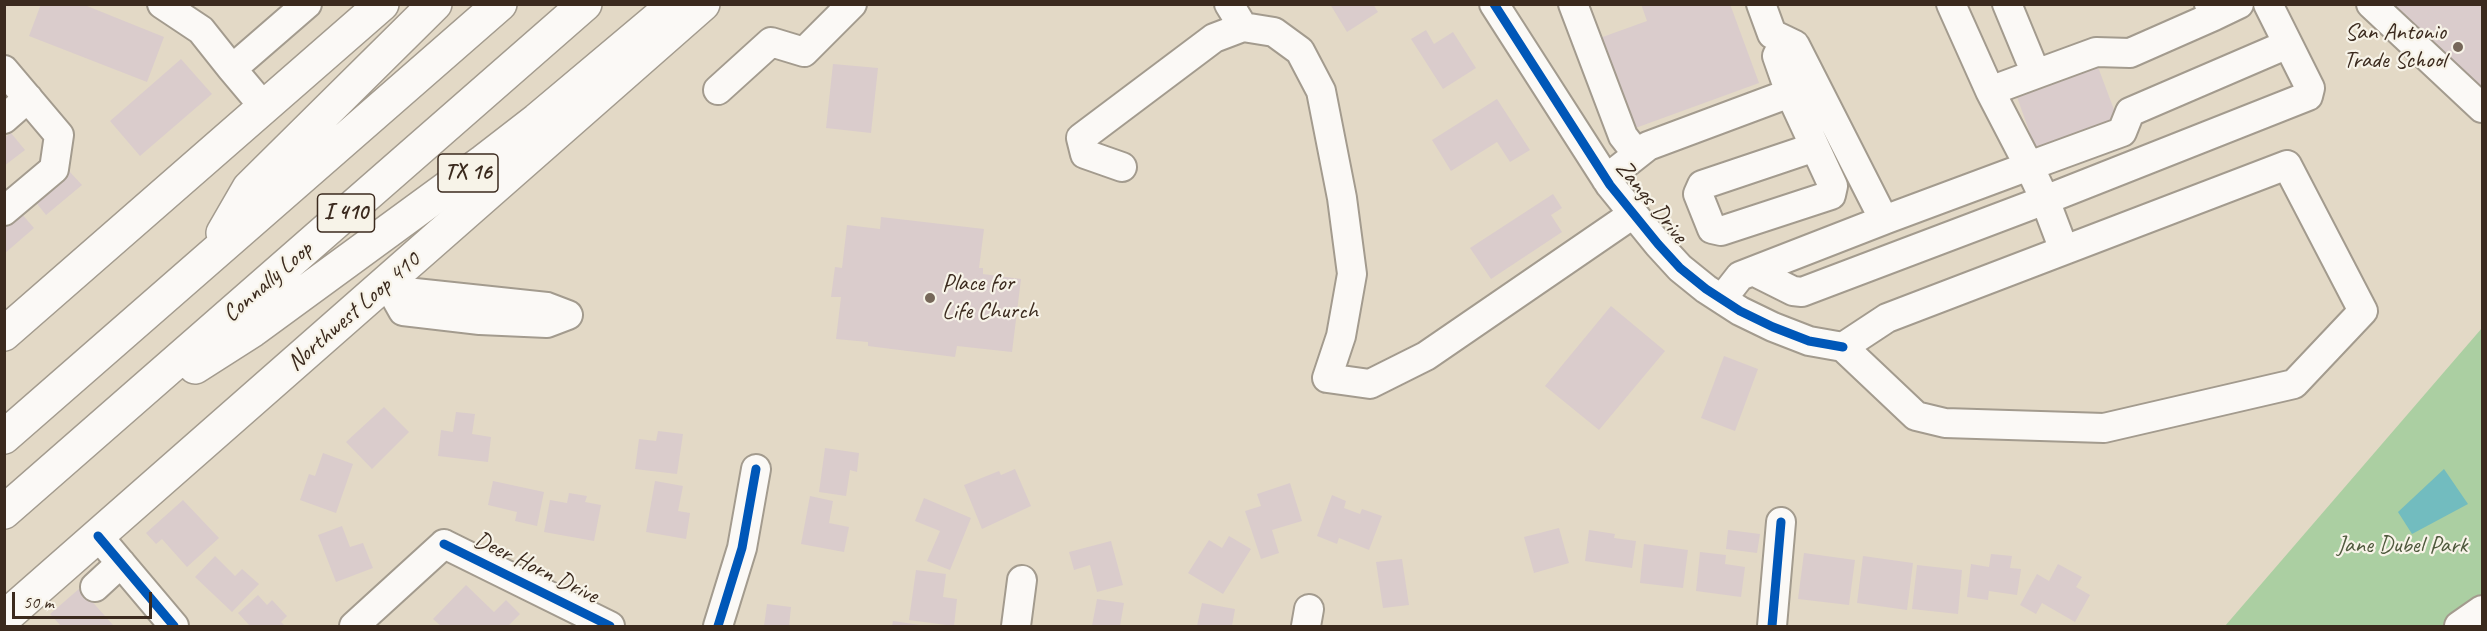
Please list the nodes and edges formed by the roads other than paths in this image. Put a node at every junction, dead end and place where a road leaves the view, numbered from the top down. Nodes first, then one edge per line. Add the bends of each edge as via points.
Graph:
1 (162, 4) edge
2 (307, 4) edge
3 (382, 4) edge
4 (435, 4) edge
5 (500, 4) edge
6 (585, 4) edge
7 (675, 4) edge
8 (703, 4) edge
9 (852, 4) edge
10 (1494, 4) edge
11 (1573, 4) edge
12 (1761, 4) edge
13 (1951, 4) edge
14 (2007, 4) edge
15 (2268, 4) edge
16 (2371, 4) edge
17 (2220, 8) edge
18 (1236, 16) edge
19 (1785, 40) junction
20 (2288, 44) junction
21 (232, 69) junction
22 (4, 70) edge
23 (2036, 74) junction
24 (718, 90) dead end
25 (1990, 91) junction
26 (1790, 93) junction
27 (28, 98) junction
28 (264, 106) junction
29 (2482, 108) edge
30 (4, 119) edge
31 (1815, 147) dead end
32 (1637, 154) junction
33 (2029, 166) junction
34 (1122, 167) dead end
35 (1606, 179) junction
36 (2044, 200) junction
37 (4, 211) edge
38 (1633, 214) junction
39 (1884, 220) junction
40 (2064, 250) junction
41 (211, 255) junction
42 (1753, 271) junction
43 (388, 291) junction
44 (1722, 299) junction
45 (4, 333) edge
46 (1843, 347) junction
47 (108, 422) junction
48 (4, 437) edge
49 (756, 469) dead end
50 (4, 512) edge
51 (1781, 522) dead end
52 (98, 536) junction
53 (121, 563) junction
54 (1022, 580) dead end
55 (96, 587) dead end
56 (2482, 610) edge
57 (4, 618) edge
58 (174, 627) edge
59 (354, 627) edge
60 (610, 627) edge
61 (718, 627) edge
62 (1016, 627) edge
63 (1772, 627) edge
64 (2459, 627) edge

1 - 21 street via 201,30
2 - 21 street
3 - 28 main road
4 - 41 main road via 249,188
5 - 41 main road, I 410
6 - 47 main road, Connally Loop / I 410
7 - 47 main road, TX 16 via 465,175 253,330
8 - 43 main road, Northwest Loop 410
9 - 24 street via 804,52 771,42
10 - 35 street, Zangs Drive
11 - 32 street via 1623,136
12 - 19 street via 1772,34
13 - 25 street
14 - 23 street
15 - 20 street
16 - 29 street
17 - 23 street via 2130,53 2096,52
18 - 34 street via 1214,38 1081,138 1085,154
18 - 38 street via 1274,32 1300,51 1321,92 1352,273 1341,336 1327,378 1370,384 1425,356
19 - 26 street via 1776,56
19 - 39 street via 1795,45
20 - 33 street via 2130,112 2122,132
20 - 36 street via 2310,88 2308,96
21 - 28 street
22 - 27 street
23 - 25 street
25 - 33 street
26 - 31 street
26 - 32 street via 1648,146
27 - 30 street
27 - 37 street via 59,135 54,169
28 - 45 main road
32 - 35 street
33 - 36 street
33 - 39 street
35 - 38 street, Zangs Drive
36 - 40 street
36 - 42 street via 1802,292
38 - 44 street, Zangs Drive via 1680,268
39 - 42 street
40 - 46 street via 1887,318
40 - 46 street via 2287,165 2363,311 2294,384 2104,428 1945,423 1916,416
41 - 48 main road, I 410
42 - 44 street via 1740,276
43 - 43 street via 403,311 547,323 568,315 547,307
43 - 52 main road, Northwest Loop 410
44 - 46 street, Zangs Drive via 1791,334
47 - 50 main road, Connally Loop / I 410
49 - 61 street via 742,548
51 - 63 street
52 - 53 street
52 - 57 main road, Northwest Loop 410
53 - 55 street
53 - 58 street
54 - 62 street
56 - 64 street
59 - 60 street, Deer Horn Drive via 439,534

